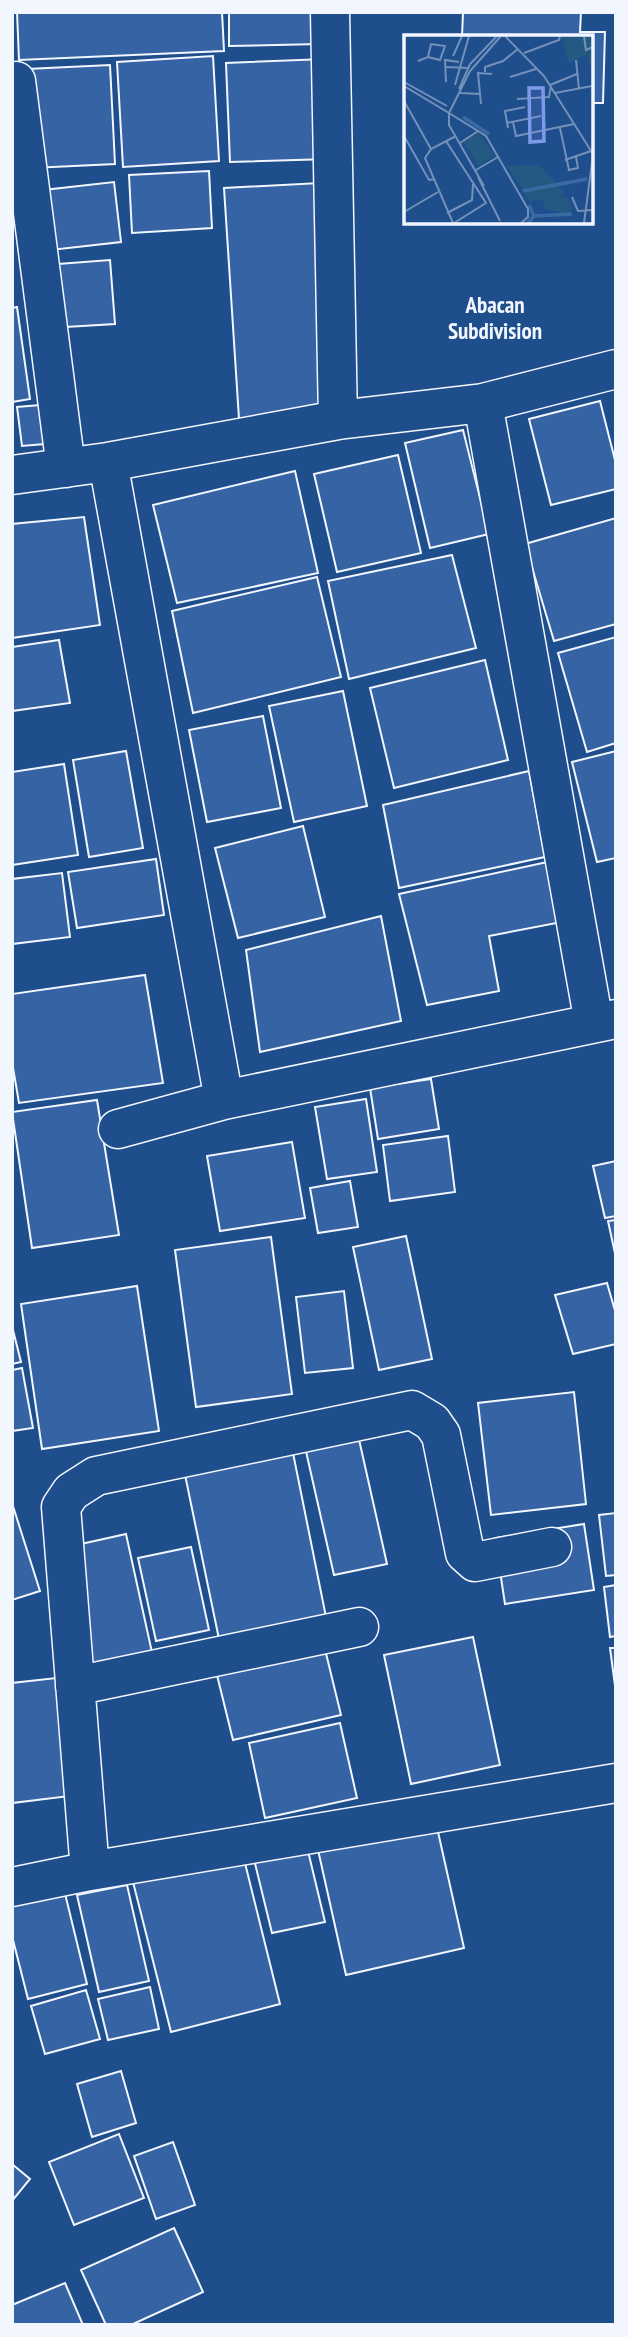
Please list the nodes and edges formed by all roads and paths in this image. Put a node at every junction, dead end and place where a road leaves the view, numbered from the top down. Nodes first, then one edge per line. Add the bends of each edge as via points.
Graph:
1 (330, 12) edge
2 (12, 82) edge
3 (616, 369) edge
4 (484, 403) junction
5 (338, 420) junction
6 (107, 462) junction
7 (66, 468) junction
8 (12, 475) edge
9 (605, 1021) edge
10 (224, 1100) junction
11 (118, 1129) dead end
12 (552, 1546) dead end
13 (359, 1627) dead end
14 (75, 1686) junction
15 (616, 1783) edge
16 (90, 1871) junction
17 (12, 1886) edge

1 - 5 street
2 - 7 street via 16,81
3 - 4 street
4 - 5 street
4 - 9 street
5 - 6 street
6 - 7 street
6 - 10 street
7 - 8 street
9 - 10 street
10 - 11 street
12 - 14 street via 475,1562 465,1553 440,1435 432,1422 412,1410 96,1476 71,1492 61,1507
13 - 14 street
14 - 16 street
15 - 16 street
16 - 17 street

